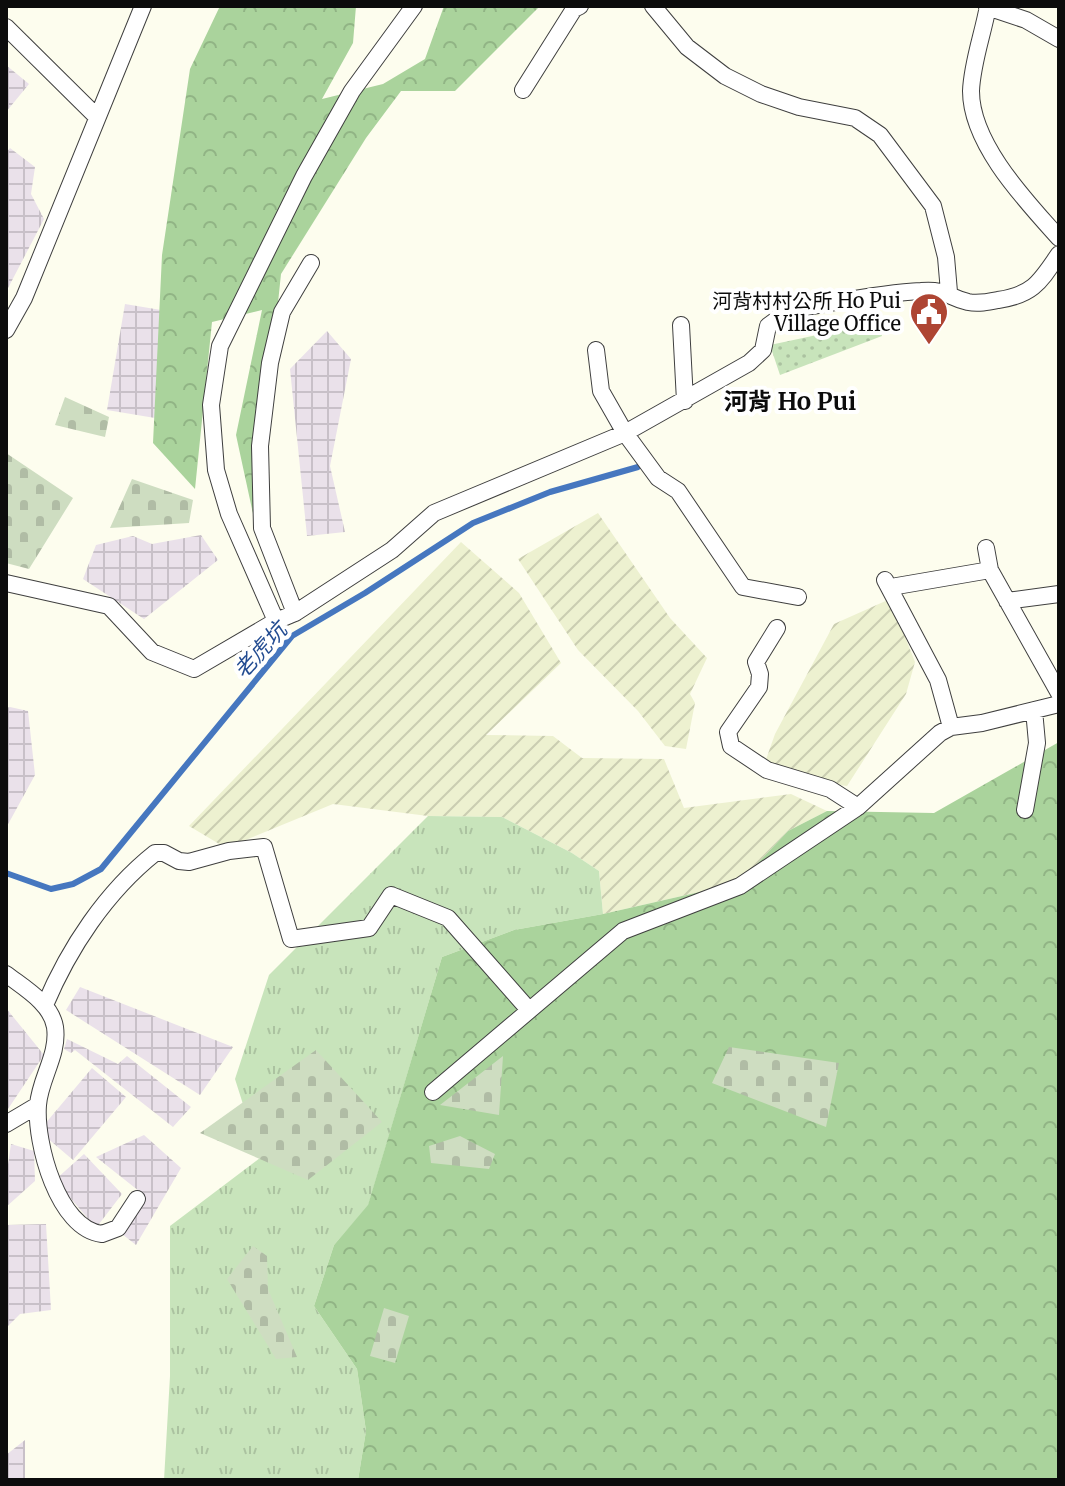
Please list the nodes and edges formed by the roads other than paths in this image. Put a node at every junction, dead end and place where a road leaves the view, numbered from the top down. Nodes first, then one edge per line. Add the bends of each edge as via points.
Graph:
1 (125, 6) edge
2 (143, 6) edge
3 (414, 6) edge
4 (580, 6) edge
5 (653, 6) edge
6 (988, 6) edge
7 (1030, 13) edge
8 (135, 22) junction
9 (6, 27) edge
10 (1059, 39) edge
11 (523, 90) dead end
12 (97, 117) junction
13 (1059, 238) edge
14 (1059, 254) edge
15 (311, 263) dead end
16 (949, 292) junction
17 (681, 325) dead end
18 (6, 330) edge
19 (596, 350) dead end
20 (685, 401) junction
21 (625, 433) junction
22 (986, 548) dead end
23 (990, 570) junction
24 (6, 583) edge
25 (1059, 594) edge
26 (798, 597) dead end
27 (1007, 601) junction
28 (295, 613) junction
29 (276, 621) junction
30 (777, 628) dead end
31 (1059, 693) edge
32 (1059, 704) edge
33 (1034, 710) junction
34 (951, 727) junction
35 (858, 807) junction
36 (1025, 810) dead end
37 (6, 974) edge
38 (45, 1005) junction
39 (529, 1010) junction
40 (433, 1092) dead end
41 (38, 1105) junction
42 (6, 1124) edge
43 (137, 1199) dead end

1 - 8 street
2 - 8 street
3 - 29 street via 352,91 310,163 220,346 211,405 216,470 229,514
4 - 11 street
5 - 16 street via 687,47 725,76 799,107 855,118 880,135 933,206
6 - 7 street
6 - 13 street via 971,91 978,126 1008,178
7 - 10 street
8 - 12 street
9 - 12 street
12 - 18 street
14 - 16 street via 1032,289 1016,297 977,303
15 - 28 street via 282,312 260,446 262,528
16 - 20 street via 919,291 787,312 768,326 757,357
17 - 20 street
19 - 21 street via 601,391
20 - 21 street
21 - 26 street via 658,478 678,491 743,587
21 - 28 street via 434,513 392,550
22 - 23 street
23 - 27 street
23 - 34 street via 888,584 938,680
24 - 29 street via 109,606 152,652 194,669
25 - 27 street
27 - 31 street
28 - 29 street
30 - 35 street via 756,662 759,687 728,732 731,746 767,770 830,789
32 - 33 street
33 - 34 street
33 - 36 street via 1037,743
34 - 35 street
35 - 39 street via 740,886 623,931
37 - 38 street
38 - 39 street via 98,910 155,853 189,862 264,847 291,939 369,928 391,895 448,918
38 - 41 street via 55,1025 55,1048
39 - 40 street
41 - 42 street
41 - 43 street via 41,1145 67,1211 87,1229 102,1234 118,1228

